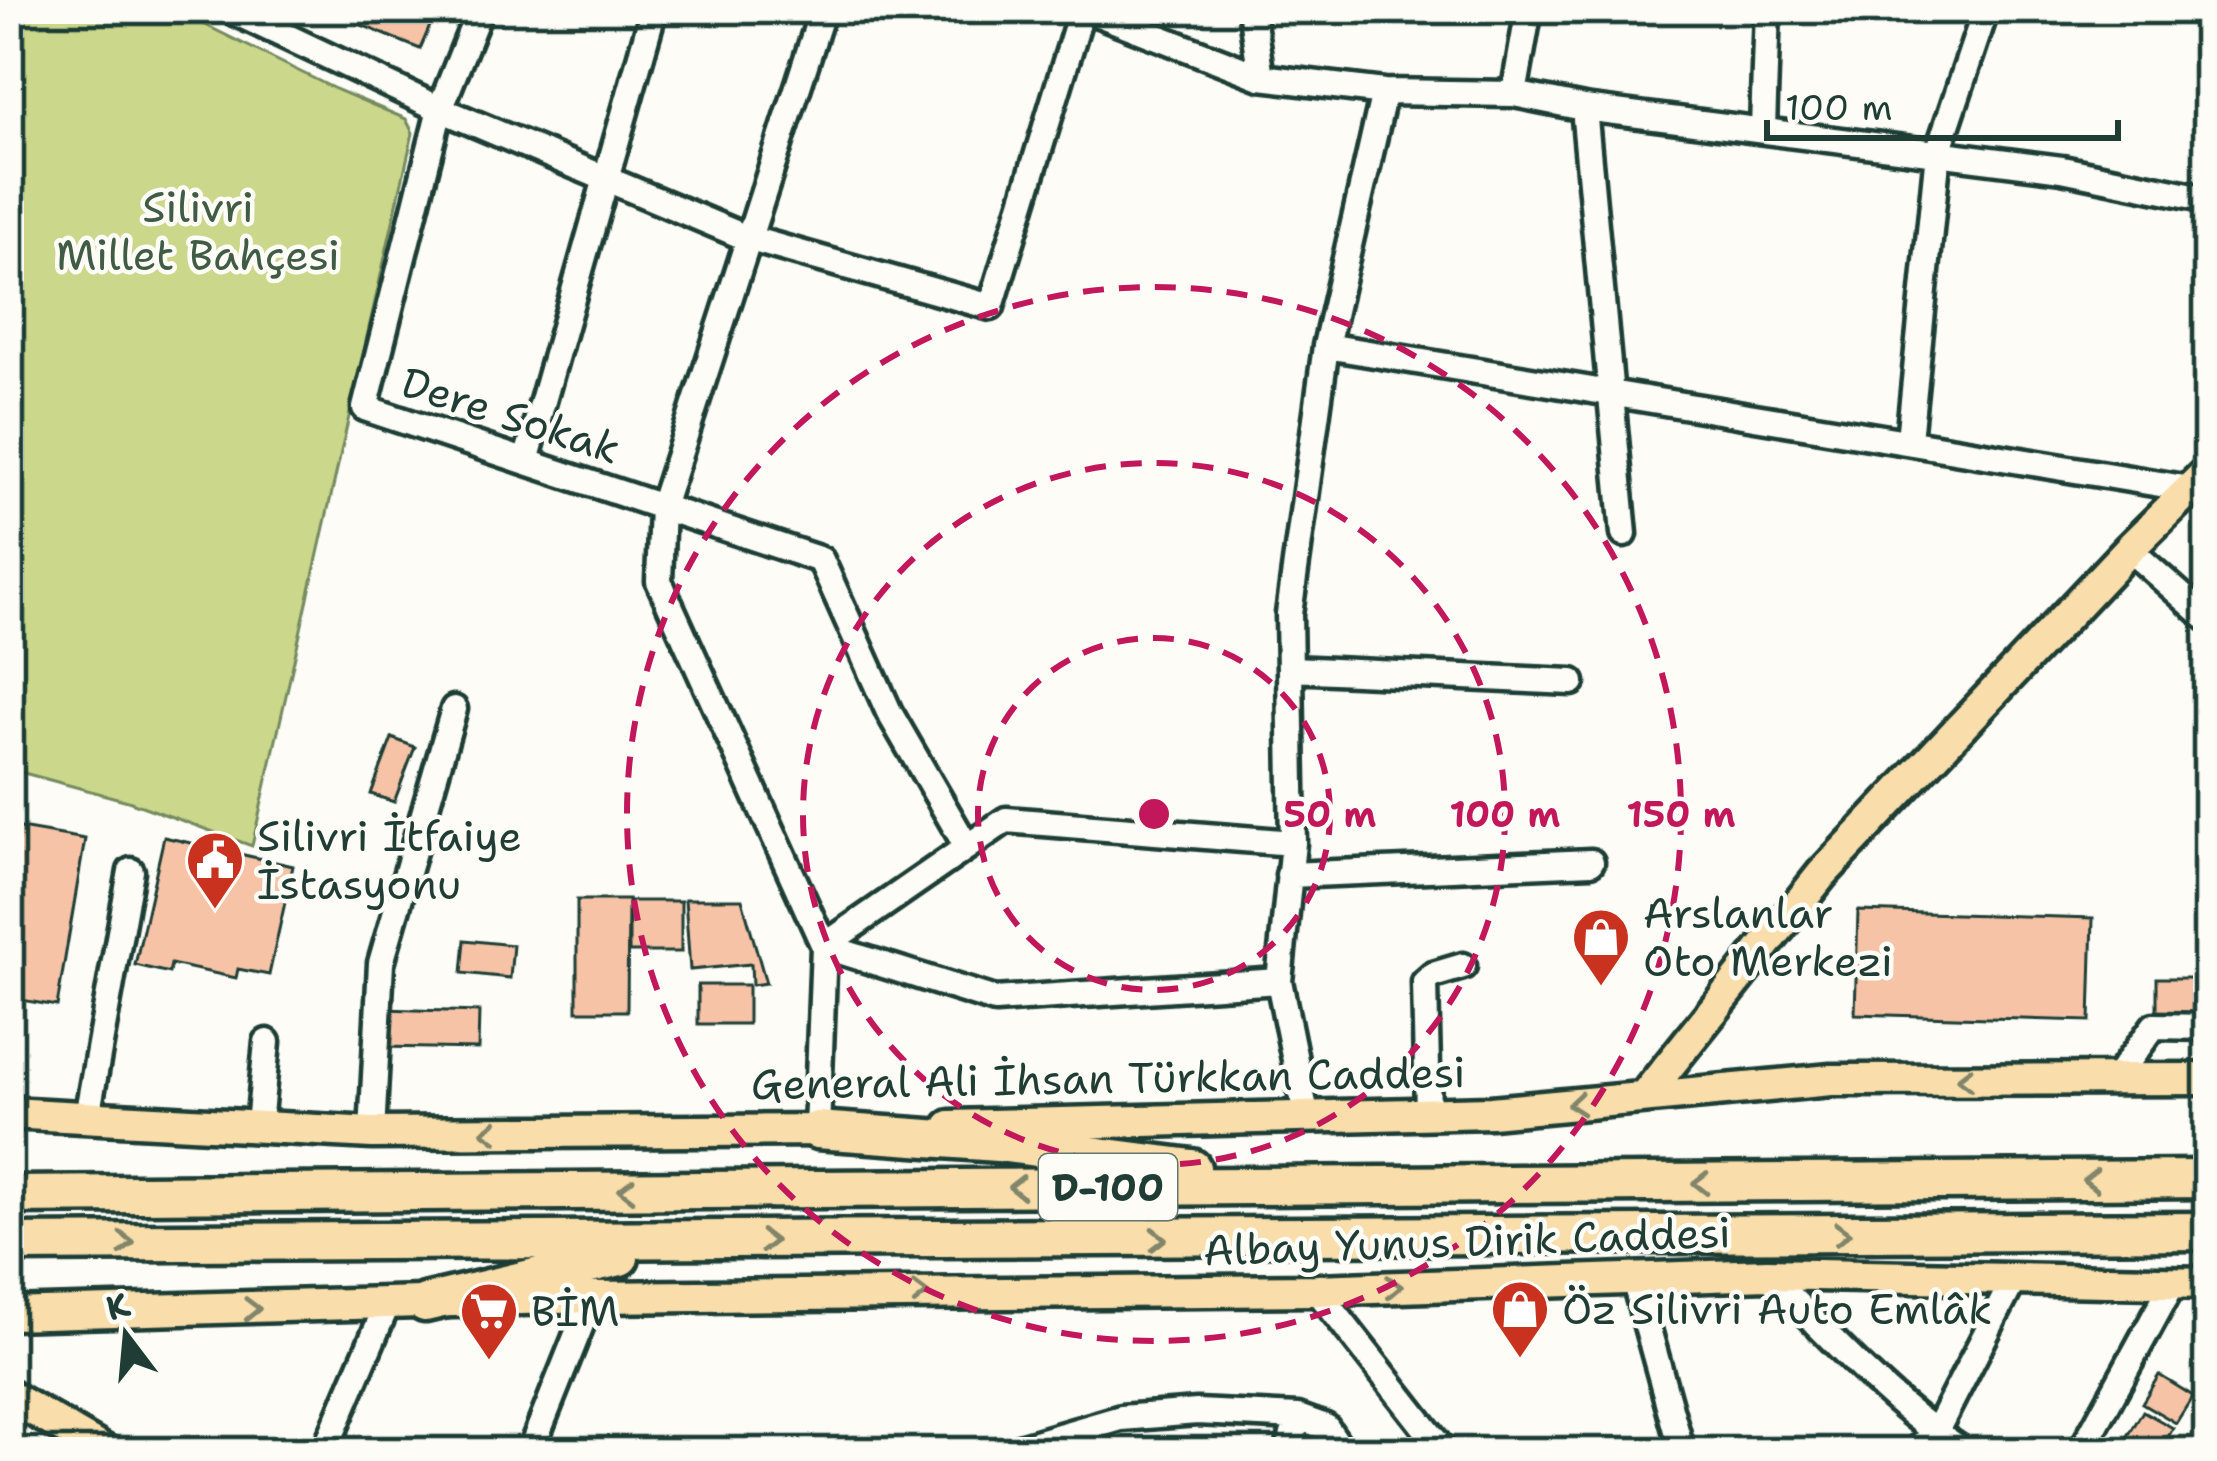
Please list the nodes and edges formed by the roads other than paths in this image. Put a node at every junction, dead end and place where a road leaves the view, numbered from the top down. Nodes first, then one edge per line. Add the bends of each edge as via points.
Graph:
1 (228, 9) edge
2 (480, 9) edge
3 (654, 9) edge
4 (823, 9) edge
5 (1084, 9) edge
6 (1250, 9) edge
7 (1529, 9) edge
8 (1767, 9) edge
9 (1986, 9) edge
10 (1261, 77) junction
11 (1384, 92) junction
12 (1514, 94) junction
13 (1584, 108) junction
14 (440, 109) junction
15 (1763, 128) junction
16 (1938, 152) junction
17 (604, 178) junction
18 (2208, 199) edge
19 (747, 238) junction
20 (1326, 346) junction
21 (1611, 391) junction
22 (1909, 440) junction
23 (526, 461) junction
24 (2199, 480) edge
25 (662, 507) junction
26 (1624, 533) dead end
27 (2129, 549) junction
28 (2208, 619) edge
29 (1291, 669) junction
30 (1572, 682) dead end
31 (454, 709) dead end
32 (1293, 843) junction
33 (968, 847) junction
34 (1591, 862) dead end
35 (130, 871) dead end
36 (1289, 875) junction
37 (824, 946) junction
38 (1463, 966) dead end
39 (1280, 981) junction
40 (2208, 1027) edge
41 (266, 1042) dead end
42 (2116, 1078) junction
43 (2208, 1079) edge
44 (1644, 1097) junction
45 (9, 1113) edge
46 (1427, 1113) junction
47 (1306, 1114) junction
48 (87, 1117) junction
49 (259, 1125) junction
50 (817, 1130) junction
51 (373, 1133) junction
52 (2208, 1179) edge
53 (1302, 1185) junction
54 (9, 1195) edge
55 (2208, 1231) edge
56 (693, 1241) junction
57 (9, 1243) edge
58 (1767, 1274) junction
59 (1634, 1279) junction
60 (2014, 1280) junction
61 (2173, 1283) junction
62 (2208, 1283) edge
63 (1317, 1290) junction
64 (592, 1298) junction
65 (425, 1304) junction
66 (387, 1306) junction
67 (9, 1314) edge
68 (9, 1396) edge
69 (1298, 1417) junction
70 (1935, 1433) junction
71 (106, 1452) edge
72 (324, 1452) edge
73 (530, 1452) edge
74 (1005, 1452) edge
75 (1288, 1452) edge
76 (1343, 1452) edge
77 (1444, 1452) edge
78 (1682, 1452) edge
79 (1914, 1452) edge
80 (1965, 1452) edge
81 (2081, 1452) edge

1 - 14 street
2 - 14 street, Dere Sokak
3 - 17 street
4 - 19 street
5 - 10 street
5 - 19 street via 991,307
6 - 10 street
7 - 12 street
8 - 15 street
9 - 16 street
10 - 11 street
11 - 12 street
11 - 20 street
12 - 13 street
13 - 15 street
13 - 21 street
14 - 17 street
14 - 23 street, Dere Sokak via 365,408
15 - 16 street
16 - 18 street
16 - 22 street
17 - 19 street
17 - 23 street
19 - 25 street
20 - 21 street
20 - 29 street via 1289,614
21 - 22 street
21 - 26 street
22 - 24 street
23 - 25 street, Dere Sokak
24 - 27 main road
25 - 33 street, Dere Sokak via 821,560 889,712
25 - 37 street via 658,581
27 - 28 street
27 - 44 main road via 1822,874
29 - 30 street
29 - 32 street
31 - 51 street via 381,963
32 - 33 street via 1006,820
32 - 36 street
33 - 37 street
34 - 36 street
35 - 48 street
36 - 39 street
37 - 39 street via 995,1000
37 - 50 street
38 - 46 street via 1425,982
39 - 47 street
40 - 42 street via 2153,1025
41 - 49 street
42 - 43 main road, General Ali İhsan Türkkan Caddesi
42 -> 44 main road, General Ali İhsan Türkkan Caddesi via 1831,1080
44 -> 46 main road, General Ali İhsan Türkkan Caddesi
45 - 48 main road, General Ali İhsan Türkkan Caddesi
46 - 47 main road, General Ali İhsan Türkkan Caddesi
47 - 50 main road, General Ali İhsan Türkkan Caddesi
48 - 49 main road, General Ali İhsan Türkkan Caddesi
49 - 51 main road, General Ali İhsan Türkkan Caddesi
50 -> 51 main road, General Ali İhsan Türkkan Caddesi
50 - 53 highway via 998,1143
52 -> 53 highway, D-100
53 -> 54 highway, D-100
56 -> 55 highway, D-100
57 -> 56 highway, D-100
56 - 65 highway
58 - 59 main road, Albay Yunus Dirik Caddesi
58 - 60 main road, Albay Yunus Dirik Caddesi
58 - 70 street
63 -> 59 main road, Albay Yunus Dirik Caddesi
59 - 78 street
60 - 61 main road, Albay Yunus Dirik Caddesi
60 - 70 street
61 - 62 main road, Albay Yunus Dirik Caddesi
61 - 81 street
64 -> 63 main road, Albay Yunus Dirik Caddesi
63 - 77 street
64 - 65 main road, Albay Yunus Dirik Caddesi
64 - 73 street
65 - 66 main road, Albay Yunus Dirik Caddesi
67 -> 66 main road, Albay Yunus Dirik Caddesi
66 - 72 street
68 - 71 main road
69 - 74 street via 1121,1418
69 - 75 street
69 - 76 street via 1326,1427
70 - 79 street
70 - 80 street

